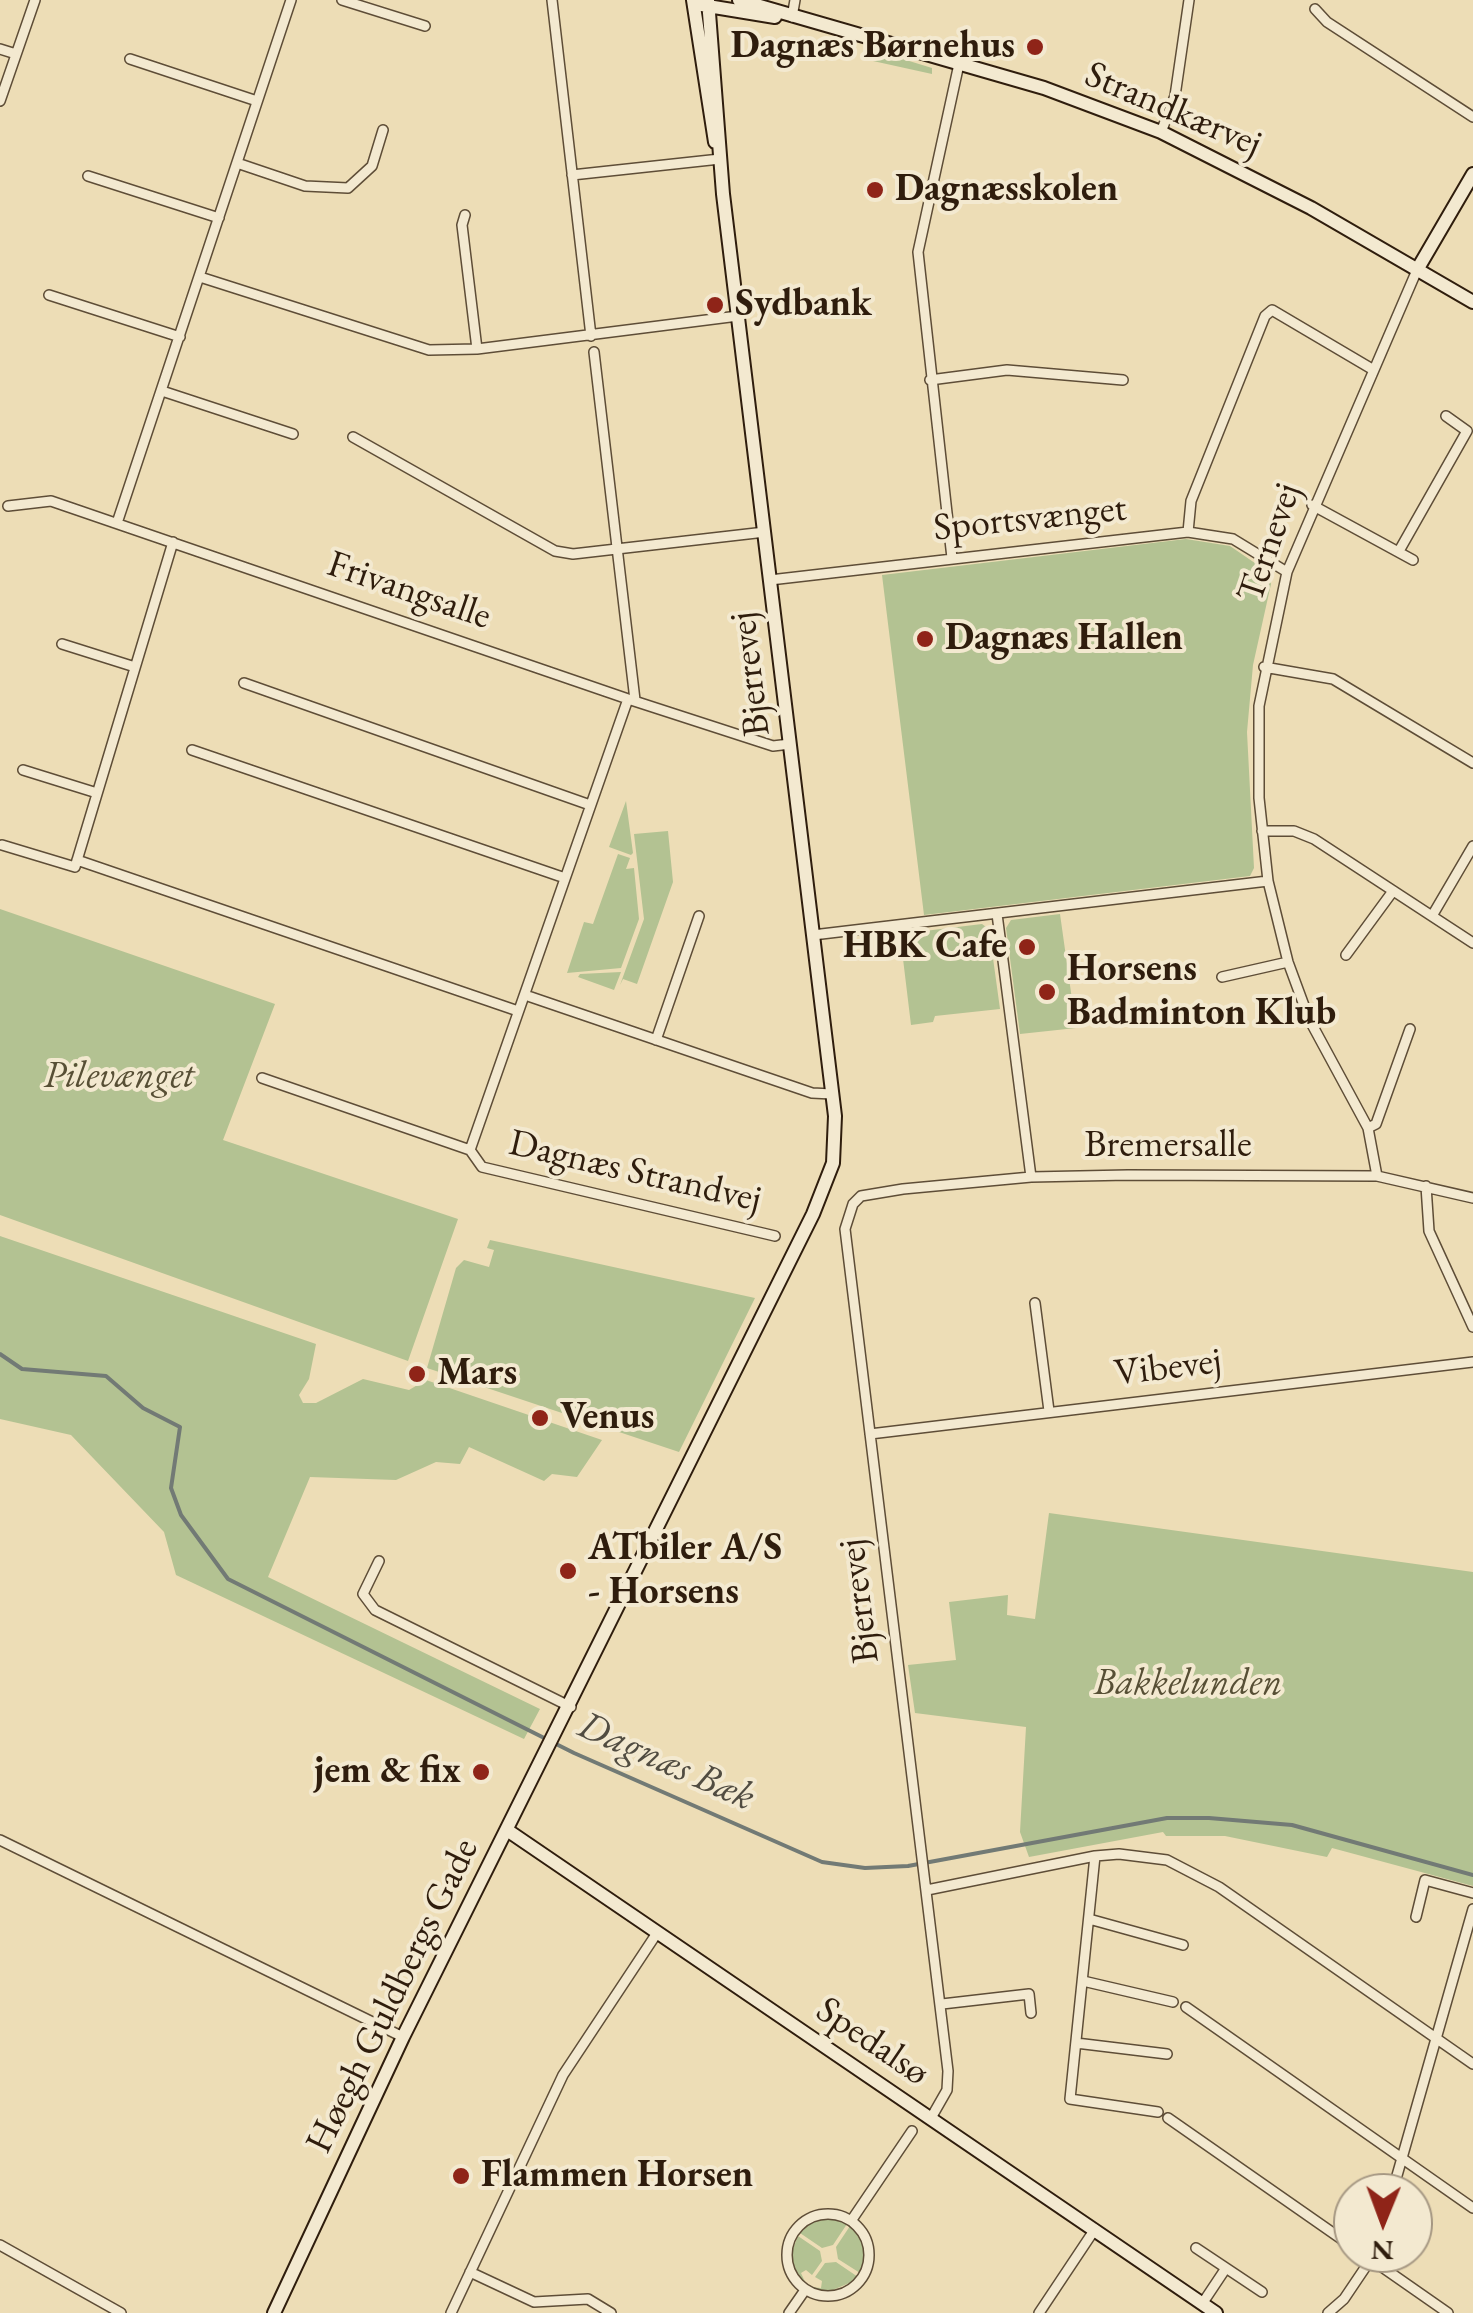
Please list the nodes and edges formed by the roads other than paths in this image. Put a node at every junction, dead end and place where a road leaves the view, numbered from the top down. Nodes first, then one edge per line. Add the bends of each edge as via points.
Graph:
1 (35, 0) edge
2 (291, 0) edge
3 (342, 0) edge
4 (552, 0) edge
5 (739, 0) edge
6 (795, 0) edge
7 (1189, 0) edge
8 (698, 2) edge
9 (1315, 9) dead end
10 (792, 17) junction
11 (425, 26) dead end
12 (0, 49) edge
13 (16, 54) junction
14 (130, 59) dead end
15 (959, 64) junction
16 (258, 101) junction
17 (0, 102) edge
18 (1473, 117) edge
19 (383, 130) dead end
20 (1161, 132) junction
21 (720, 159) junction
22 (237, 163) junction
23 (1473, 174) edge
24 (572, 175) junction
25 (88, 176) dead end
26 (465, 215) dead end
27 (219, 218) junction
28 (1417, 270) junction
29 (200, 277) junction
30 (49, 295) dead end
31 (1473, 302) edge
32 (738, 316) junction
33 (180, 336) junction
34 (590, 336) junction
35 (477, 349) junction
36 (594, 352) dead end
37 (1372, 368) junction
38 (930, 380) junction
39 (1123, 380) dead end
40 (162, 391) junction
41 (1446, 416) dead end
42 (293, 434) dead end
43 (352, 438) dead end
44 (1312, 505) junction
45 (8, 506) dead end
46 (117, 523) junction
47 (764, 532) junction
48 (1188, 532) junction
49 (173, 542) junction
50 (617, 550) junction
51 (1399, 552) junction
52 (952, 558) junction
53 (1413, 560) dead end
54 (1287, 572) junction
55 (770, 580) junction
56 (62, 644) dead end
57 (135, 667) junction
58 (1264, 667) junction
59 (244, 683) dead end
60 (631, 699) junction
61 (790, 744) junction
62 (192, 750) dead end
63 (1473, 763) edge
64 (23, 770) dead end
65 (97, 793) junction
66 (590, 805) junction
67 (1262, 831) junction
68 (2, 845) edge
69 (1473, 846) edge
70 (77, 860) junction
71 (565, 878) junction
72 (1268, 881) junction
73 (1393, 891) junction
74 (997, 914) junction
75 (699, 916) dead end
76 (1432, 916) junction
77 (813, 936) junction
78 (1473, 944) edge
79 (1346, 955) dead end
80 (1288, 962) junction
81 (1222, 977) dead end
82 (525, 995) junction
83 (518, 1011) junction
84 (1410, 1029) dead end
85 (656, 1040) junction
86 (262, 1078) dead end
87 (832, 1094) junction
88 (1368, 1128) junction
89 (470, 1150) junction
90 (1030, 1176) junction
91 (1377, 1176) junction
92 (828, 1180) joint
93 (1426, 1186) junction
94 (861, 1196) joint
95 (1473, 1198) edge
96 (776, 1236) dead end
97 (1035, 1304) dead end
98 (1473, 1327) edge
99 (1473, 1362) edge
100 (1049, 1412) junction
101 (870, 1434) junction
102 (379, 1561) dead end
103 (571, 1706) junction
104 (507, 1830) junction
105 (0, 1840) edge
106 (1096, 1856) junction
107 (926, 1886) junction
108 (1473, 1893) edge
109 (1473, 1909) edge
110 (1416, 1917) dead end
111 (1089, 1919) junction
112 (657, 1932) junction
113 (1183, 1945) dead end
114 (1082, 1981) junction
115 (1173, 2002) dead end
116 (942, 2004) junction
117 (1186, 2007) dead end
118 (1031, 2013) dead end
119 (402, 2038) junction
120 (1436, 2038) junction
121 (1076, 2043) junction
122 (1168, 2054) dead end
123 (1473, 2064) edge
124 (931, 2118) junction
125 (912, 2130) dead end
126 (1402, 2159) junction
127 (1398, 2173) edge
128 (1473, 2208) edge
129 (851, 2221) junction
130 (1096, 2229) junction
131 (1333, 2232) edge
132 (0, 2245) edge
133 (1196, 2248) dead end
134 (1226, 2268) junction
135 (470, 2272) junction
136 (1361, 2273) edge
137 (1395, 2273) edge
138 (805, 2290) junction
139 (1262, 2292) dead end
140 (1202, 2304) junction
141 (122, 2313) edge
142 (274, 2313) edge
143 (450, 2313) edge
144 (612, 2313) edge
145 (789, 2313) edge
146 (1039, 2313) edge
147 (1216, 2313) edge
148 (1328, 2313) edge
149 (1448, 2313) edge

1 - 13 street
2 - 16 street
3 - 11 street
4 - 24 street
5 - 10 street, Strandkærvej
6 - 10 street
7 - 20 street via 1175,96
8 - 10 street, Strandkærvej
8 - 21 street, Bjerrevej
9 - 18 street
10 - 15 street, Strandkærvej
12 - 13 street
13 - 17 street
14 - 16 street
15 - 20 street, Strandkærvej
15 - 38 street via 918,252
16 - 22 street
19 - 22 street via 372,166 348,188 305,186
20 - 28 street, Strandkærvej
21 - 24 street
21 - 32 street, Bjerrevej
22 - 27 street
23 - 28 street, Ternevej
24 - 34 street
25 - 27 street
26 - 35 street
27 - 29 street
28 - 31 street, Strandkærvej
28 - 37 street, Ternevej
29 - 33 street
29 - 35 street via 429,350
30 - 33 street
32 - 34 street
32 - 47 street, Bjerrevej
33 - 40 street
34 - 35 street
36 - 50 street
37 - 44 street, Ternevej
37 - 48 street via 1272,310 1265,316 1192,501
38 - 39 street via 1007,370
38 - 52 street
40 - 42 street
40 - 46 street
41 - 51 street via 1467,431
43 - 50 street via 555,551
44 - 51 street
44 - 54 street, Ternevej
45 - 46 street, Frivangsalle via 51,501
46 - 49 street, Frivangsalle
47 - 50 street
47 - 55 street, Bjerrevej
48 - 52 street, Sportsvænget
48 - 54 street, Sportsvænget via 1233,538
49 - 57 street
49 - 60 street, Frivangsalle
50 - 60 street
51 - 53 street
52 - 55 street, Sportsvænget
54 - 58 street, Ternevej
55 - 61 street, Bjerrevej
56 - 57 street
57 - 65 street
58 - 63 street via 1333,679
58 - 67 street, Ternevej
59 - 66 street
60 - 61 street, Frivangsalle via 773,746
60 - 66 street
61 - 77 street, Bjerrevej
62 - 71 street
64 - 65 street
65 - 70 street
66 - 71 street
67 - 72 street, Ternevej
67 - 73 street via 1314,839
68 - 70 street via 74,867
69 - 76 street
70 - 83 street
71 - 82 street
72 - 74 street
72 - 80 street, Ternevej
73 - 76 street
73 - 79 street
74 - 77 street
74 - 90 street
75 - 85 street
76 - 78 street
77 - 87 street, Bjerrevej
80 - 81 street
80 - 88 street, Ternevej via 1334,1072
82 - 83 street
82 - 85 street
83 - 89 street
84 - 88 street via 1376,1124
85 - 87 street via 812,1094
86 - 89 street, Dagnæs Strandvej
87 - 92 street, Bjerrevej via 836,1141
88 - 91 street, Ternevej
89 - 96 street, Dagnæs Strandvej via 482,1167
90 - 91 street, Bremersalle
90 - 94 street, Bremersalle
91 - 93 street, Bremersalle
92 - 103 street, Høegh Guldbergs Gade
93 - 95 street, Bremersalle
93 - 98 street via 1429,1231
94 - 101 street, Bjerrevej via 846,1215 845,1229
97 - 100 street
99 - 100 street, Vibevej
100 - 101 street, Vibevej
101 - 107 street, Bjerrevej
102 - 103 street via 363,1594 376,1610
103 - 104 street, Høegh Guldbergs Gade
104 - 112 street, Spedalsø
104 - 119 street, Høegh Guldbergs Gade
105 - 119 street
106 - 107 street
106 - 111 street
106 - 120 street via 1145,1856 1196,1872
107 - 116 street, Bjerrevej
108 - 110 street via 1425,1880
109 - 120 street
111 - 113 street
111 - 114 street
112 - 124 street, Spedalsø
112 - 135 street via 563,2076
114 - 115 street
114 - 121 street
116 - 118 street via 1029,1994
116 - 124 street, Bjerrevej via 949,2082
117 - 126 street
119 - 142 street, Høegh Guldbergs Gade
120 - 123 street
120 - 126 street
121 - 122 street
121 - 131 street via 1070,2099 1163,2115
124 - 130 street, Spedalsø
125 - 129 street
126 - 127 street
126 - 128 street
129 - 138 street via 820,2215 794,2232 787,2264
129 - 138 street via 869,2247 863,2278 836,2296
130 - 140 street, Spedalsø
130 - 146 street
132 - 141 street
133 - 134 street
134 - 139 street
134 - 140 street
135 - 143 street
135 - 144 street via 534,2302 588,2299
136 - 148 street
137 - 149 street
138 - 145 street
140 - 147 street, Spedalsø

